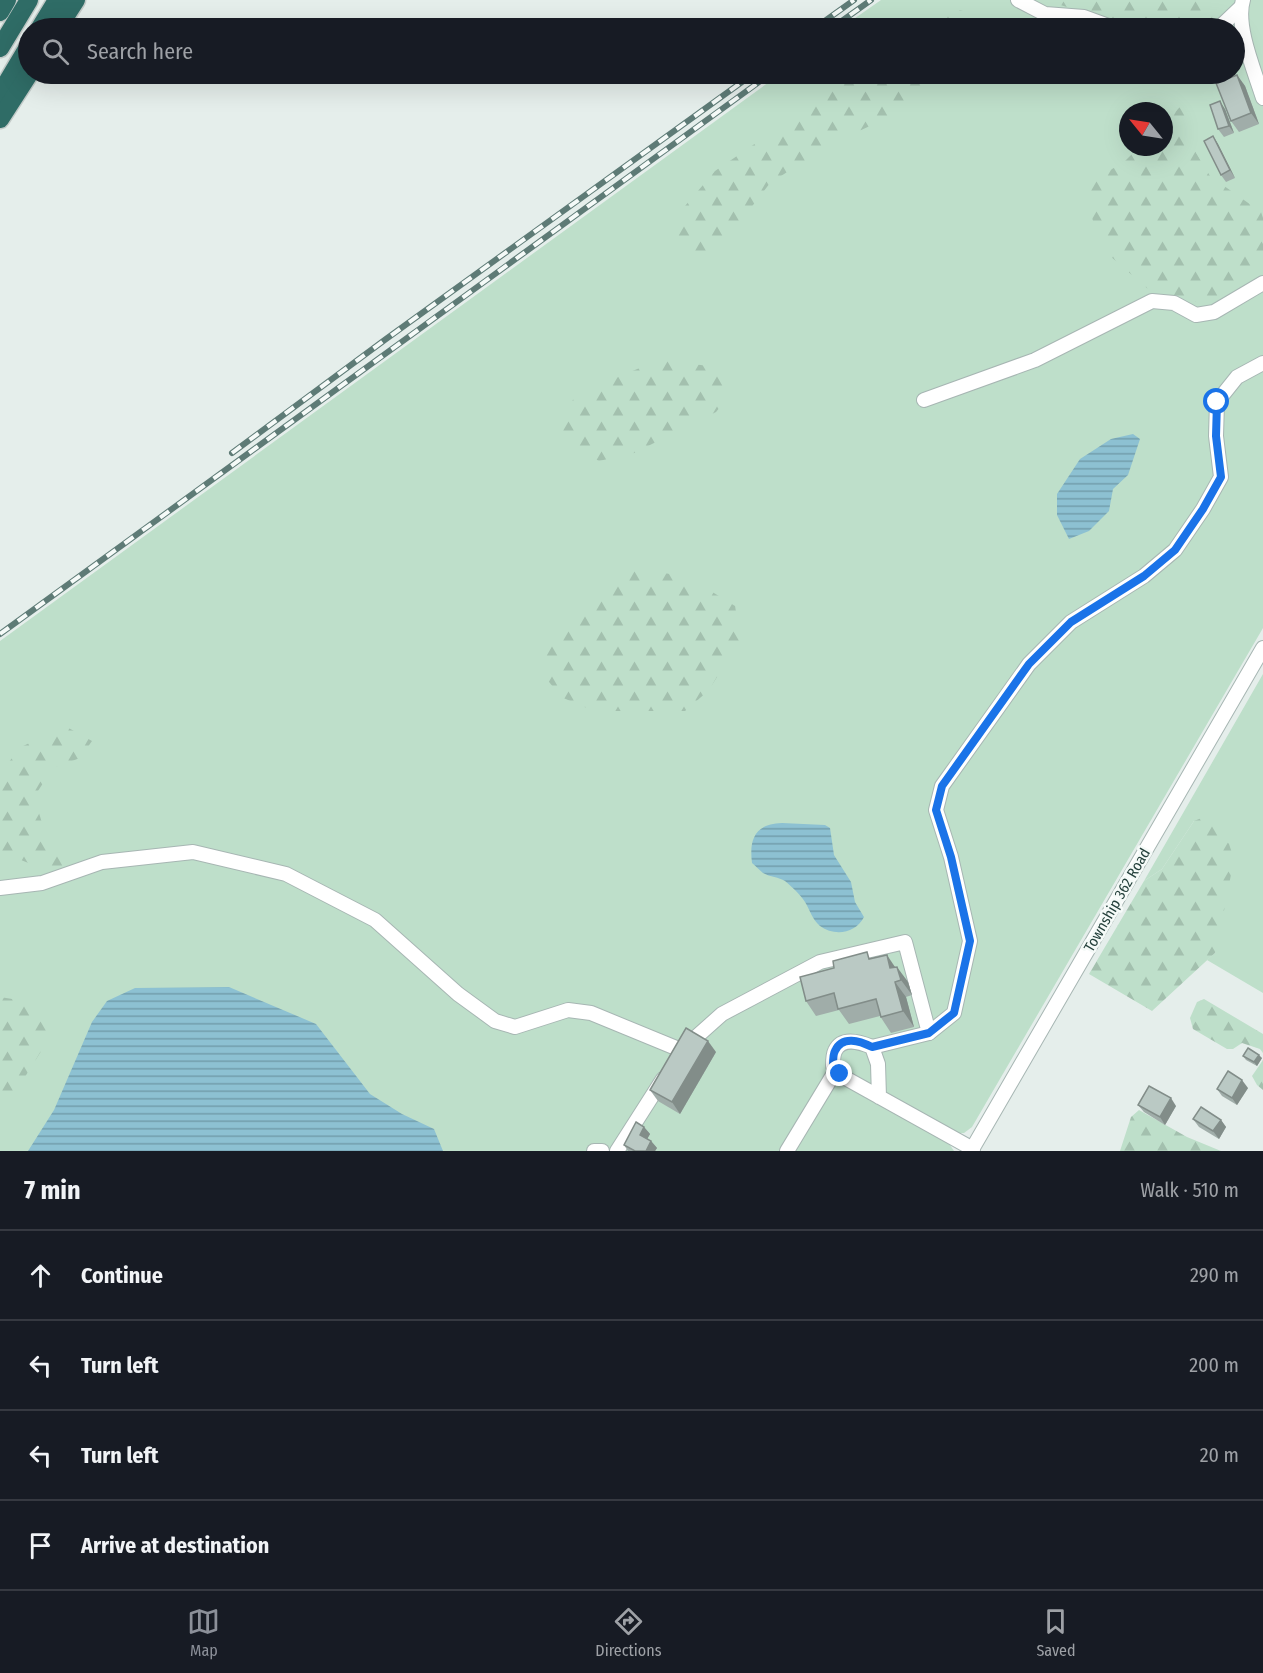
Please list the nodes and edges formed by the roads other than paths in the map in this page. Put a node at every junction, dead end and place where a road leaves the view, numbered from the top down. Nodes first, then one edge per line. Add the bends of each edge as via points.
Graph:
1 (7, 0) edge
2 (29, 0) edge
3 (57, 0) edge
4 (76, 0) edge
5 (1018, 0) edge
6 (1242, 4) edge
7 (0, 12) edge
8 (18, 18) edge
9 (18, 18) edge
10 (46, 18) edge
11 (64, 18) edge
12 (1087, 18) edge
13 (1229, 18) edge
14 (1245, 40) edge
15 (0, 48) edge
16 (18, 64) edge
17 (23, 84) edge
18 (0, 94) edge
19 (1263, 98) edge
20 (0, 119) edge
21 (1263, 283) edge
22 (1263, 363) edge
23 (924, 400) dead end
24 (1263, 648) edge
25 (0, 888) edge
26 (929, 1033) junction
27 (872, 1047) junction
28 (675, 1060) junction
29 (836, 1070) junction
30 (879, 1097) junction
31 (972, 1150) edge
32 (594, 1151) edge
33 (602, 1151) edge
34 (617, 1151) edge
35 (787, 1151) edge

1 - 7 highway
2 - 8 highway
3 - 10 highway
4 - 11 highway
5 - 12 street via 1045,14
6 - 13 street
9 - 15 highway
14 - 19 street
16 - 18 highway
17 - 20 highway
21 - 23 street via 1214,312 1196,315 1174,303 1152,301 1035,360
22 - 26 street via 1237,377 1217,402 1221,477 1175,550 1144,576 1071,622 1029,664 942,786 936,810 970,941 954,1013
24 - 31 street, Township 362 Road
25 - 28 street via 42,883 102,862 193,852 286,874 375,920 458,994 495,1021 515,1027 568,1011 591,1013
26 - 27 street
26 - 28 street via 905,942 820,962 722,1014
27 - 29 street via 858,1041 843,1042 834,1051
27 - 30 street via 879,1064
28 - 34 street
29 - 30 street
29 - 35 street
30 - 31 street
32 - 33 street

